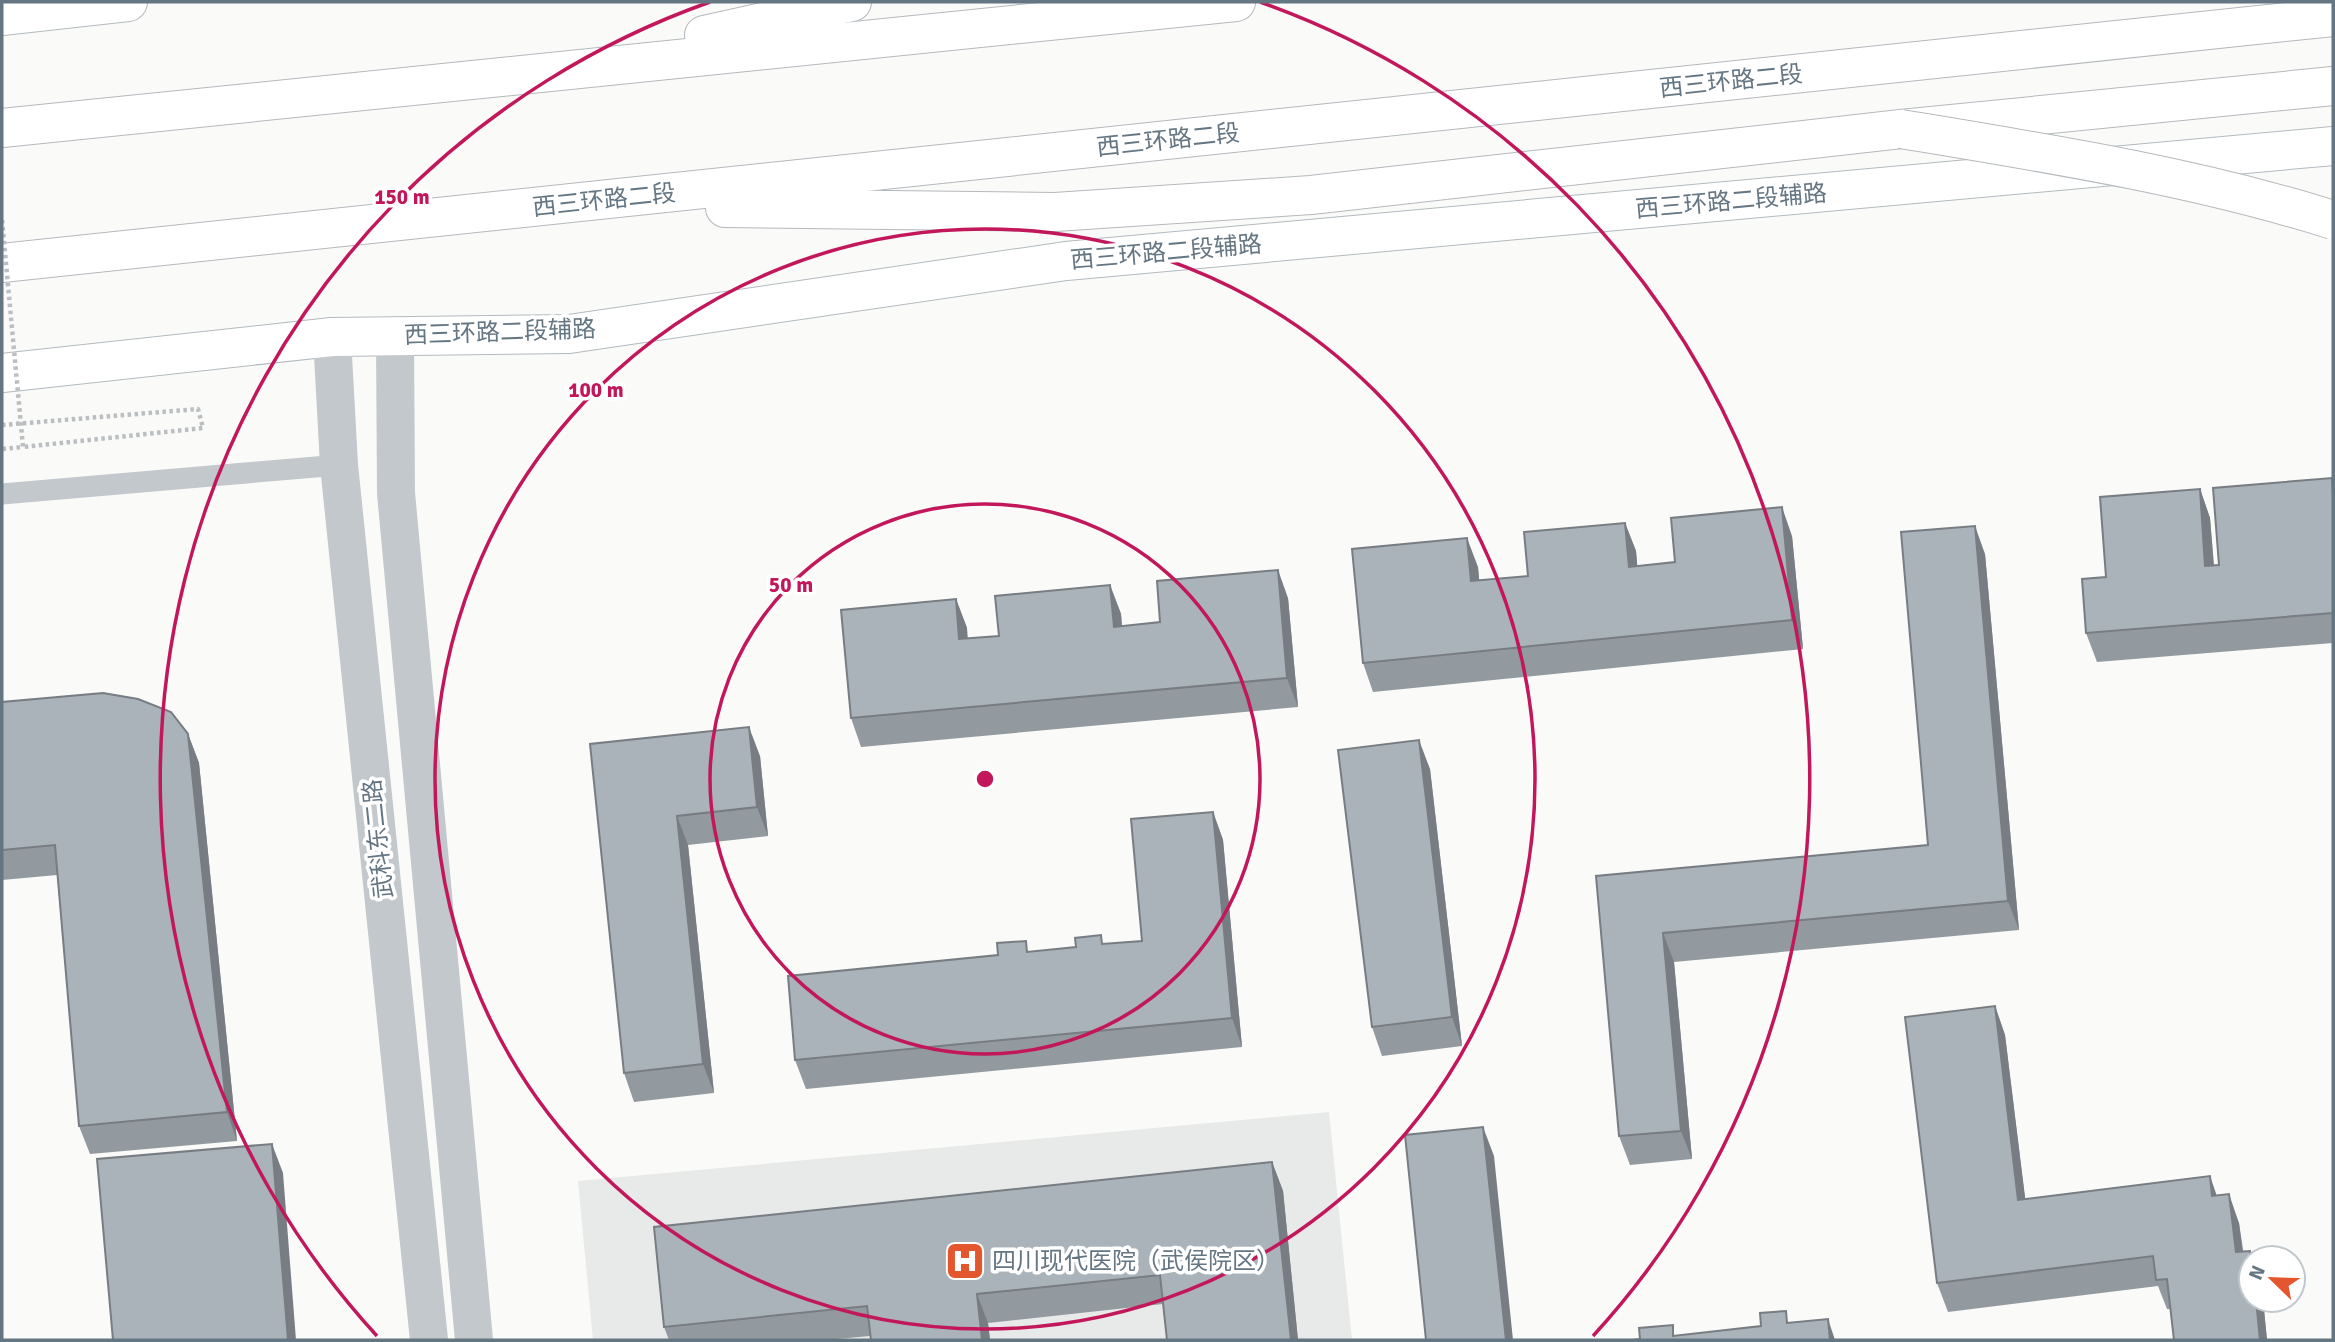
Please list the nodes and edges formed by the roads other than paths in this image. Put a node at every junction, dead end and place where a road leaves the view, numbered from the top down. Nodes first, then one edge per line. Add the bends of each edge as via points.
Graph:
1 (128, 2) edge
2 (852, 2) edge
3 (1236, 2) edge
4 (2, 16) edge
5 (2333, 17) edge
6 (534, 73) junction
7 (2333, 86) edge
8 (2, 128) edge
9 (1901, 129) junction
10 (2333, 146) edge
11 (547, 206) junction
12 (2333, 220) edge
13 (2, 263) edge
14 (332, 337) junction
15 (395, 337) junction
16 (2, 373) edge
17 (339, 464) junction
18 (2, 494) edge
19 (429, 1340) edge
20 (474, 1340) edge

1 - 4 main road
2 - 6 main road
3 - 6 main road
5 - 11 main road, 西三环路二段
6 - 8 main road
7 - 9 main road, bridge
9 - 11 main road via 1311,195 1055,212
9 - 12 main road, bridge via 2096,164 2289,206
10 - 15 main road, 西三环路二段辅路 via 1066,261 569,334
11 - 13 main road, 西三环路二段
14 - 15 main road, 西三环路二段辅路
14 - 16 main road, 西三环路二段辅路
14 - 17 street, 武科东二路
15 - 20 street, 武科东二路 via 396,493
17 - 18 lane
17 - 19 street, 武科东二路

